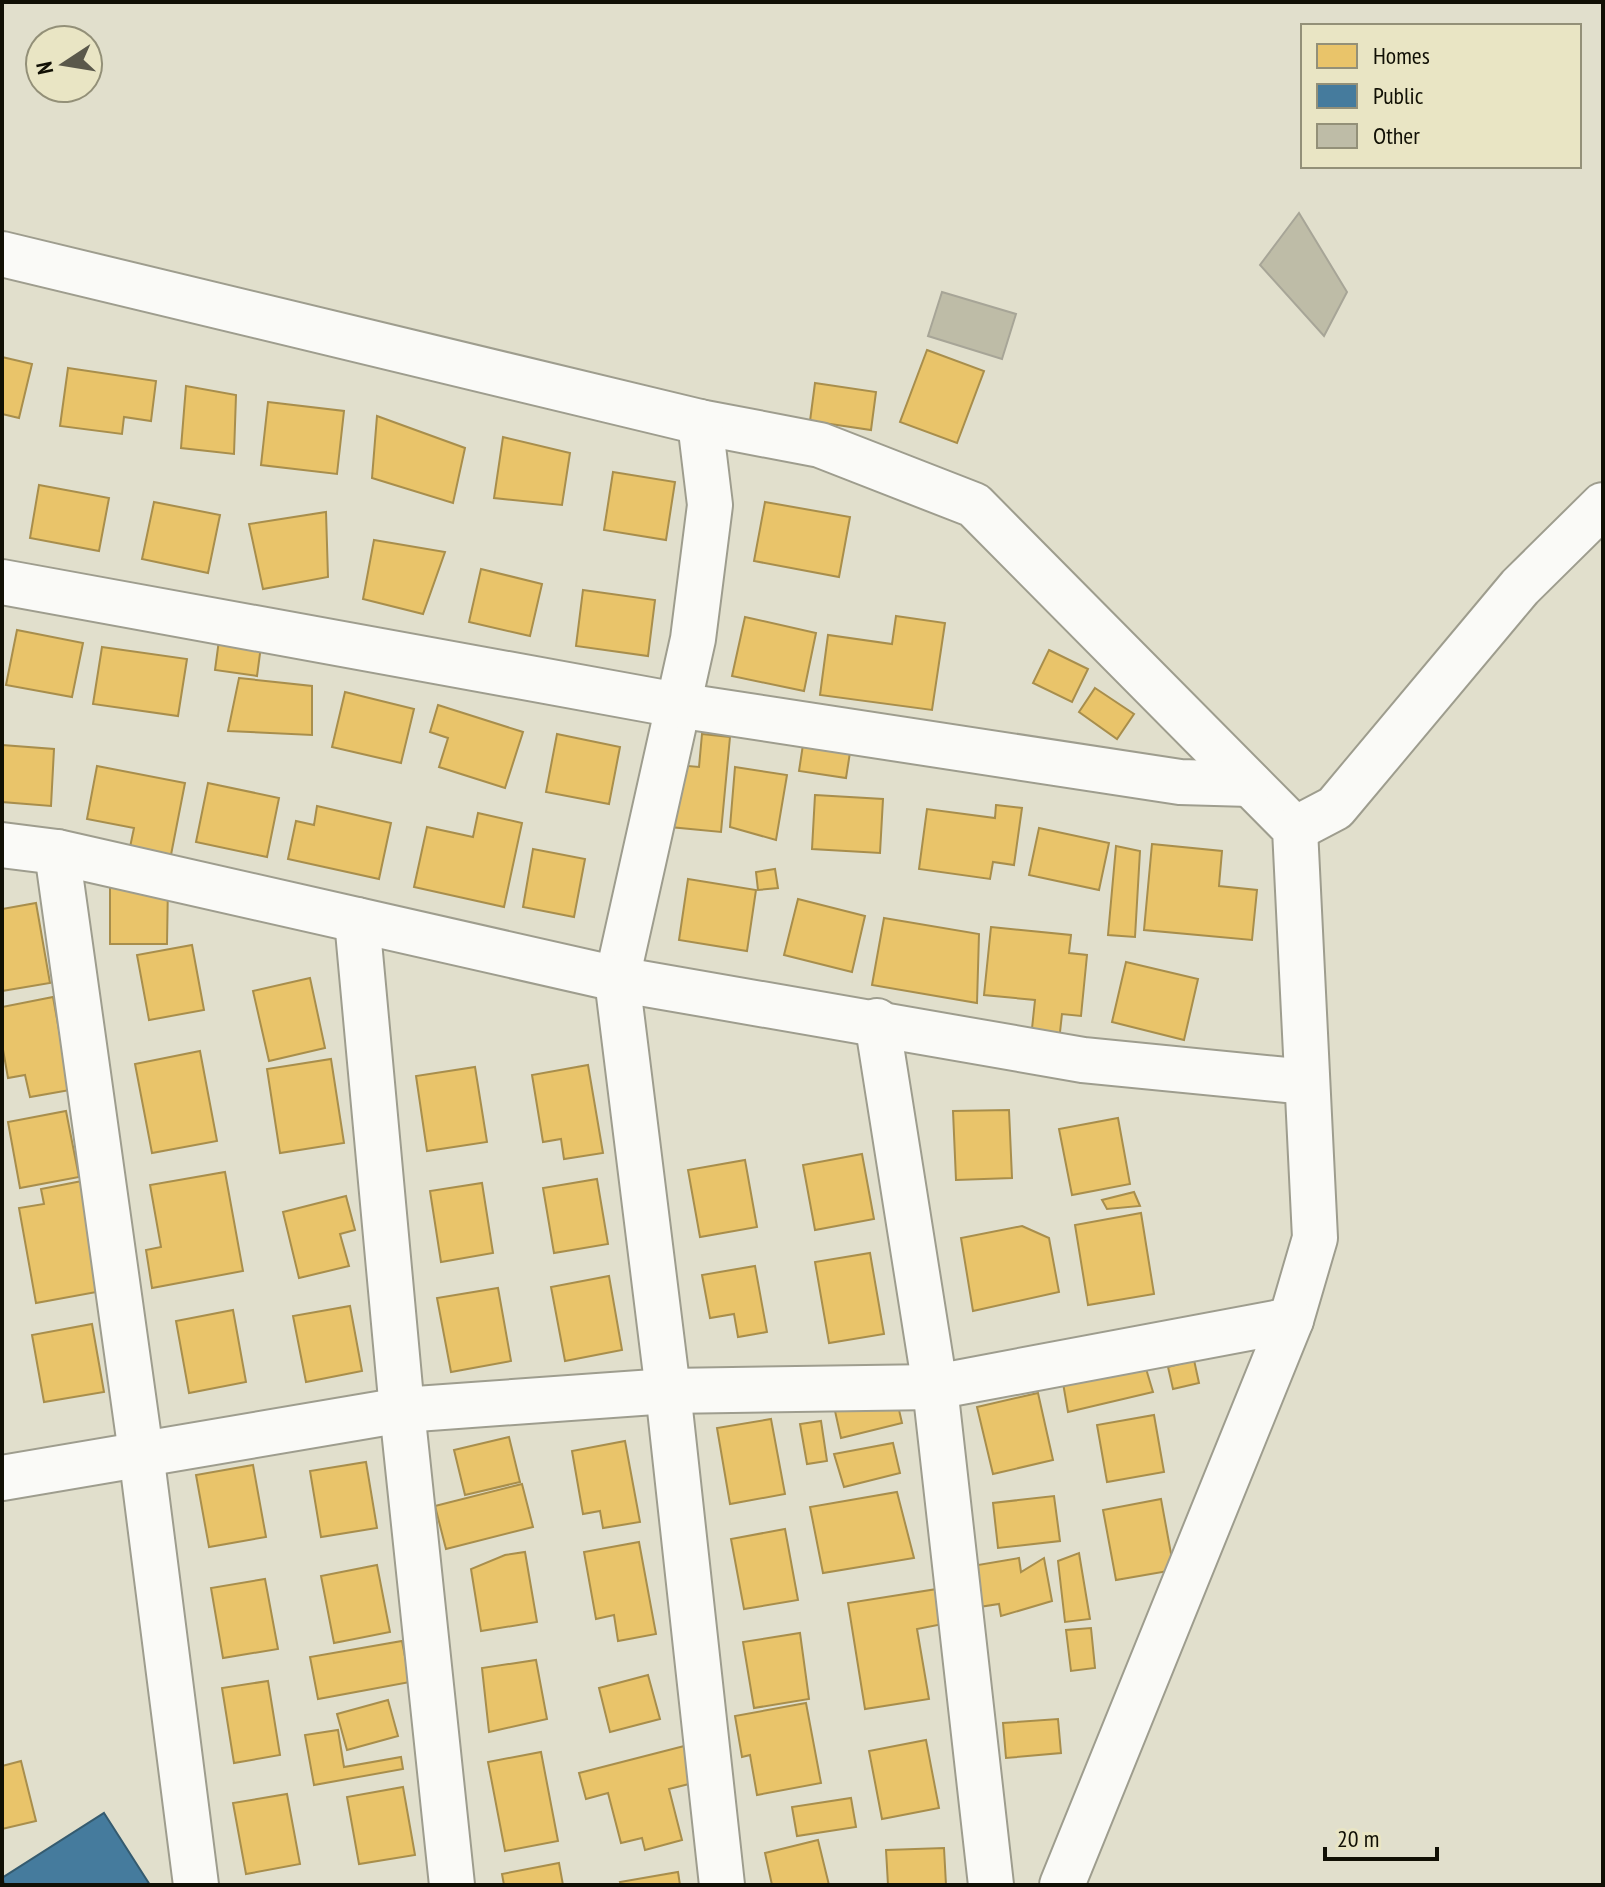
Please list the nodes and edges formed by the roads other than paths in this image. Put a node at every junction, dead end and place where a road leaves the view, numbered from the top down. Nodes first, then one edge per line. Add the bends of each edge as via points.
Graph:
1 (2, 254) edge
2 (700, 422) junction
3 (1603, 505) edge
4 (2, 582) edge
5 (677, 705) junction
6 (1250, 784) junction
7 (1295, 829) junction
8 (2, 845) edge
9 (57, 852) junction
10 (357, 920) junction
11 (617, 979) junction
12 (877, 1021) junction
13 (1307, 1082) junction
14 (1291, 1320) junction
15 (935, 1387) junction
16 (668, 1391) junction
17 (402, 1410) junction
18 (141, 1453) junction
19 (2, 1478) edge
20 (196, 1885) edge
21 (452, 1885) edge
22 (722, 1885) edge
23 (991, 1885) edge
24 (1062, 1885) edge

1 - 2 street
2 - 5 street via 710,505 693,639
2 - 6 street via 820,445 974,505
3 - 7 street via 1520,587 1335,808
4 - 5 street
5 - 6 street via 1180,782
5 - 11 street
6 - 7 street
7 - 13 street
8 - 9 street
9 - 10 street
9 - 18 street
10 - 11 street
10 - 17 street
11 - 12 street
11 - 16 street
12 - 13 street via 1083,1060
12 - 15 street
13 - 14 street via 1315,1238
14 - 15 street
14 - 24 street
15 - 16 street
15 - 23 street
16 - 17 street
16 - 22 street
17 - 18 street
17 - 21 street
18 - 19 street
18 - 20 street

